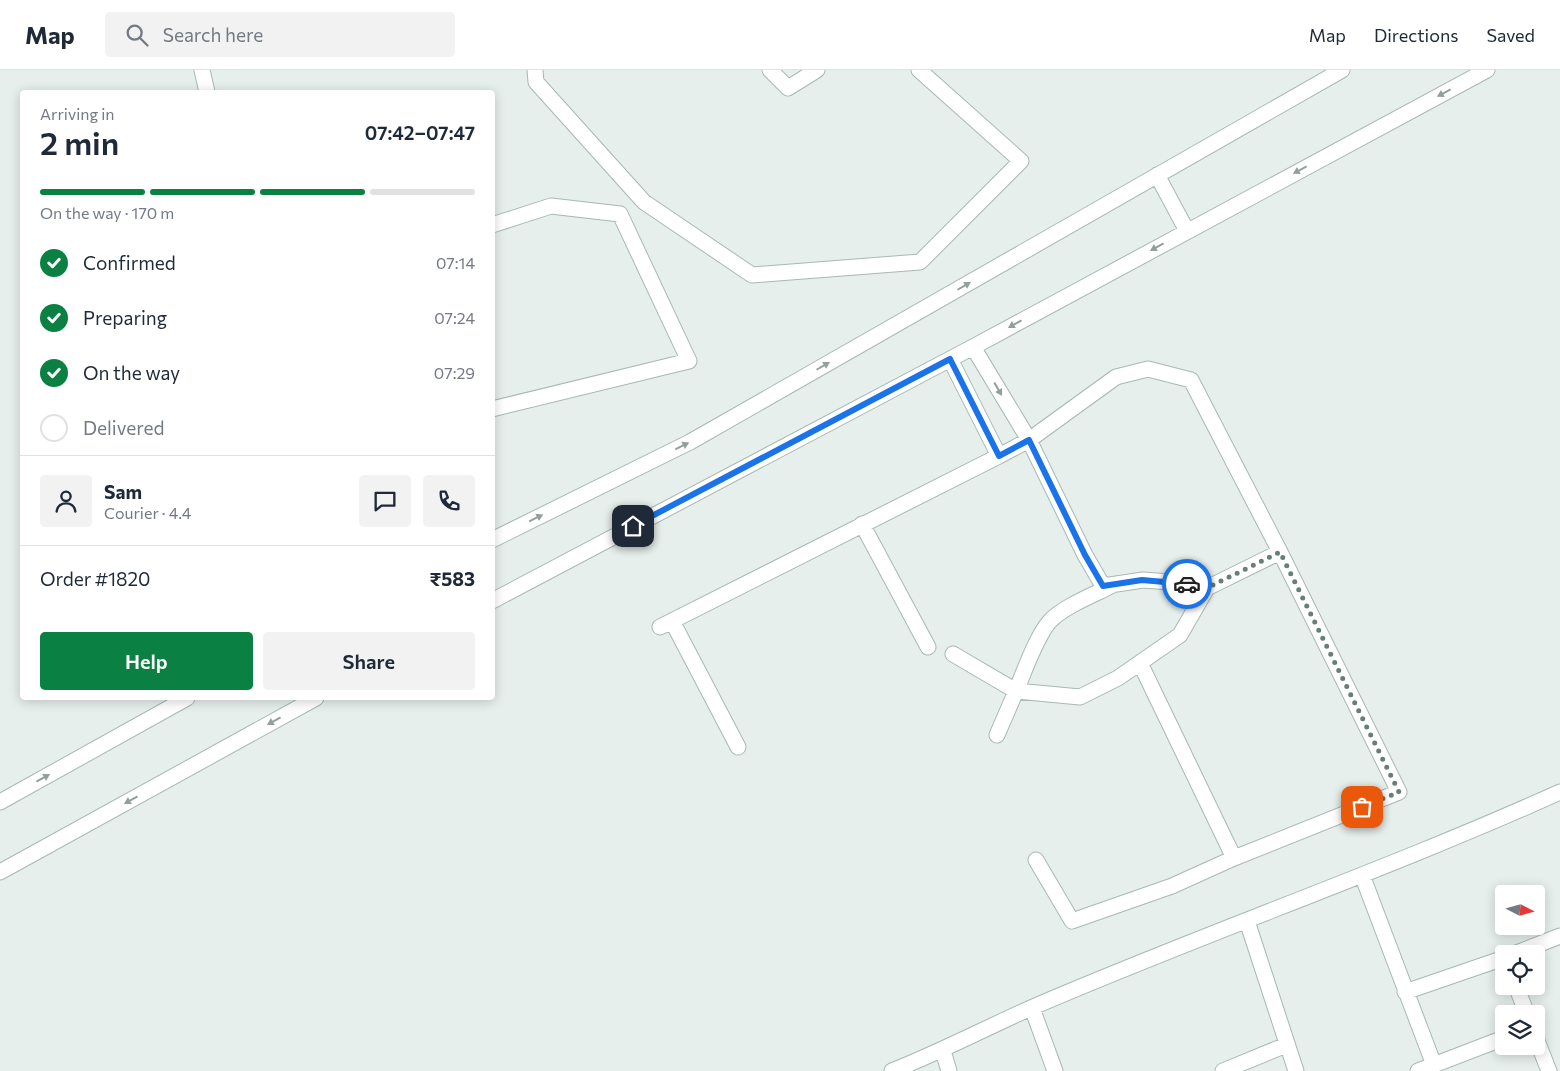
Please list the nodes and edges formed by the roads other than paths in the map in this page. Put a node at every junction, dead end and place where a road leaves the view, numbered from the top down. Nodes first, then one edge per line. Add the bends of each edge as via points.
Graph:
1 (202, 70) edge
2 (535, 70) edge
3 (770, 70) edge
4 (817, 70) edge
5 (920, 70) edge
6 (1342, 70) edge
7 (1487, 70) edge
8 (207, 90) edge
9 (1158, 175) junction
10 (644, 202) junction
11 (620, 214) junction
12 (495, 224) edge
13 (1187, 231) junction
14 (973, 347) junction
15 (950, 359) junction
16 (495, 408) edge
17 (1029, 440) junction
18 (999, 456) junction
19 (862, 524) junction
20 (495, 539) edge
21 (1280, 552) junction
22 (1111, 586) junction
23 (1207, 588) junction
24 (495, 599) edge
25 (928, 647) dead end
26 (953, 654) dead end
27 (1140, 663) junction
28 (1016, 690) junction
29 (182, 700) edge
30 (312, 700) edge
31 (997, 735) dead end
32 (738, 747) dead end
33 (1560, 792) edge
34 (0, 802) edge
35 (1234, 858) junction
36 (1036, 860) dead end
37 (0, 872) edge
38 (1362, 875) junction
39 (1247, 921) junction
40 (1560, 936) edge
41 (1537, 945) edge
42 (1495, 961) edge
43 (1405, 992) junction
44 (1032, 1008) junction
45 (1495, 1041) edge
46 (1286, 1045) junction
47 (943, 1051) junction
48 (1543, 1055) edge
49 (1434, 1065) junction
50 (892, 1071) edge
51 (949, 1071) edge
52 (1055, 1071) edge
53 (1223, 1071) edge
54 (1296, 1071) edge
55 (1418, 1071) edge
56 (1549, 1071) edge

1 - 8 street
2 - 10 street via 536,82
3 - 4 street via 788,88
5 - 10 street via 1020,160 920,262 752,274
6 - 9 street
7 -> 13 street
9 - 13 street
20 -> 9 street via 690,442
10 - 11 street
11 - 12 street via 551,206
11 - 16 street via 689,361
13 -> 14 street
14 - 15 street
14 -> 17 street
15 - 18 street
15 - 24 street
17 - 18 street
17 - 21 street via 1116,377 1148,369 1191,380
17 - 22 street via 1085,555 1103,586
18 - 19 street
19 - 25 street
19 - 32 street via 666,624
21 - 23 street
21 - 35 street via 1399,792
22 - 23 street via 1142,580
22 - 28 street via 1050,621
23 - 27 street via 1180,635
26 - 28 street
27 - 28 street via 1080,697
27 - 35 street
28 - 31 street
34 -> 29 street
30 -> 37 street
33 - 38 street
35 - 36 street via 1172,886 1072,921
38 - 39 street
38 - 43 street
39 - 44 street
39 - 46 street
40 - 41 street
42 - 43 street
43 - 49 street
44 - 47 street
44 - 52 street
45 - 49 street
46 - 53 street
46 - 54 street
47 - 50 street
47 - 51 street
48 - 56 street
49 - 55 street

